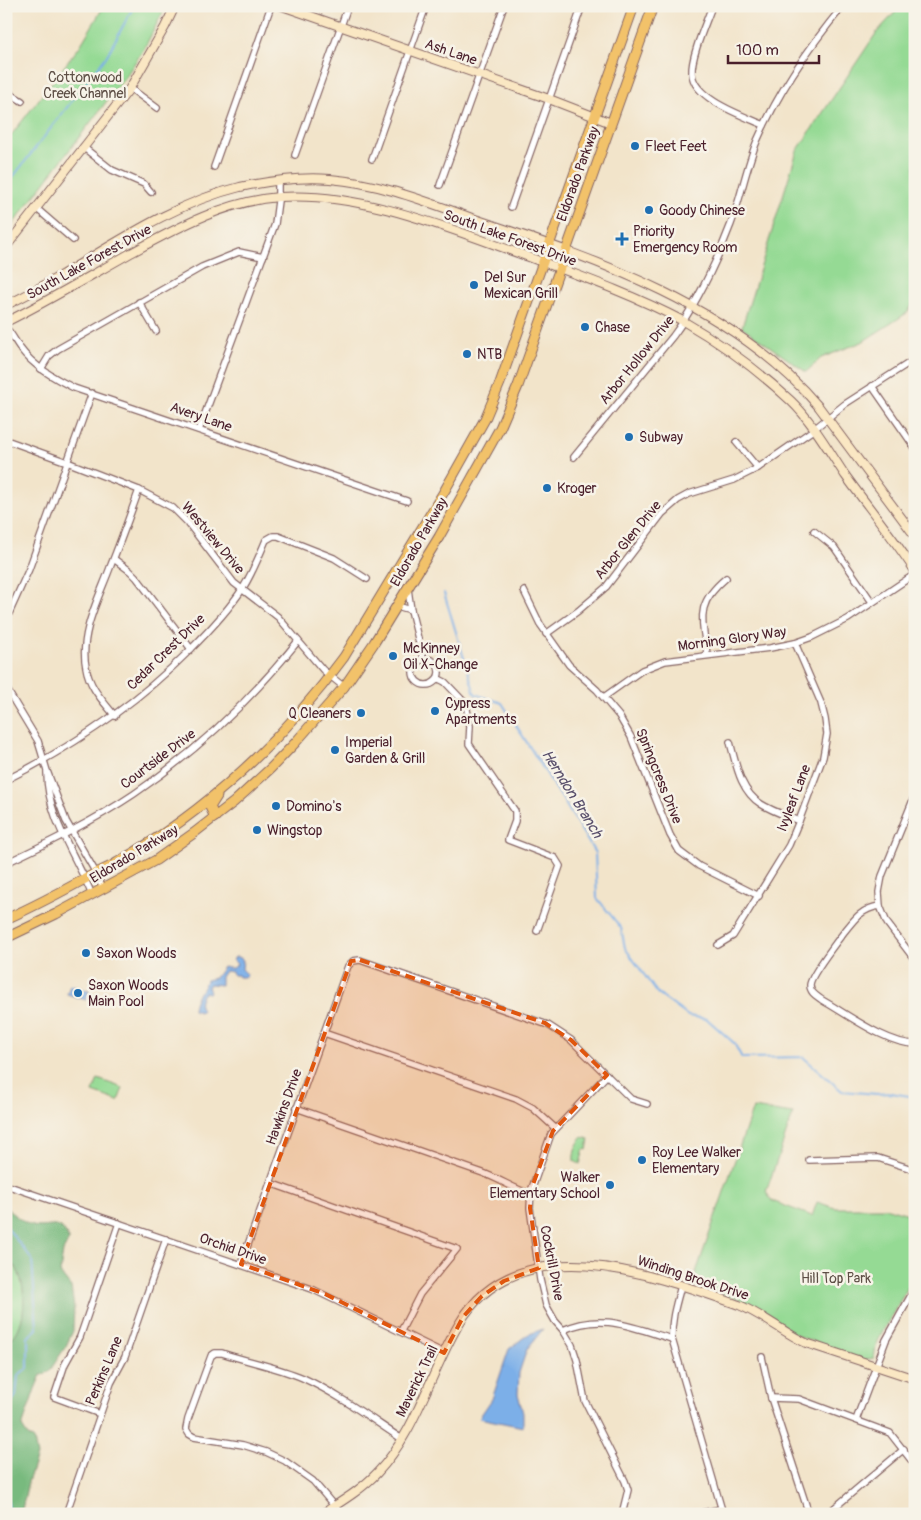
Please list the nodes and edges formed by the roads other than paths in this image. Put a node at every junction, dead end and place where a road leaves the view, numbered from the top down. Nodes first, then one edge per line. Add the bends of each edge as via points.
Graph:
1 (175, 6) edge
2 (271, 6) edge
3 (282, 6) edge
4 (348, 6) edge
5 (426, 6) edge
6 (504, 6) edge
7 (582, 6) edge
8 (634, 6) edge
9 (653, 6) edge
10 (712, 6) edge
11 (843, 6) edge
12 (341, 27) junction
13 (410, 51) junction
14 (480, 75) junction
15 (130, 88) junction
16 (6, 91) edge
17 (549, 99) junction
18 (22, 101) dead end
19 (157, 108) dead end
20 (594, 117) junction
21 (611, 123) junction
22 (764, 125) junction
23 (83, 147) junction
24 (295, 155) dead end
25 (372, 159) dead end
26 (214, 167) dead end
27 (278, 180) junction
28 (440, 185) dead end
29 (151, 192) dead end
30 (278, 197) junction
31 (511, 207) dead end
32 (36, 208) junction
33 (73, 240) dead end
34 (548, 245) junction
35 (6, 247) edge
36 (565, 251) junction
37 (263, 257) junction
38 (542, 262) junction
39 (559, 268) junction
40 (139, 302) junction
41 (6, 305) edge
42 (692, 307) junction
43 (6, 322) edge
44 (683, 322) junction
45 (6, 328) edge
46 (156, 331) dead end
47 (915, 359) edge
48 (42, 369) junction
49 (872, 386) junction
50 (92, 393) junction
51 (827, 418) junction
52 (485, 419) junction
53 (500, 428) junction
54 (199, 430) junction
55 (813, 430) junction
56 (6, 440) edge
57 (736, 442) dead end
58 (915, 448) edge
59 (574, 457) dead end
60 (68, 462) junction
61 (758, 468) junction
62 (138, 490) junction
63 (407, 501) dead end
64 (424, 528) junction
65 (814, 531) dead end
66 (915, 536) edge
67 (439, 537) junction
68 (114, 559) junction
69 (915, 572) edge
70 (726, 578) dead end
71 (367, 579) dead end
72 (408, 589) junction
73 (242, 590) junction
74 (524, 592) dead end
75 (872, 602) junction
76 (397, 606) junction
77 (411, 610) junction
78 (6, 620) edge
79 (546, 634) junction
80 (298, 641) junction
81 (795, 642) junction
82 (191, 649) junction
83 (707, 654) junction
84 (423, 659) junction
85 (330, 676) junction
86 (437, 678) junction
87 (344, 687) junction
88 (6, 688) edge
89 (8, 697) edge
90 (604, 697) junction
91 (115, 716) junction
92 (730, 742) dead end
93 (43, 761) junction
94 (46, 771) junction
95 (237, 774) junction
96 (6, 780) edge
97 (915, 795) edge
98 (215, 817) junction
99 (800, 821) junction
100 (72, 831) junction
101 (63, 836) junction
102 (6, 863) edge
103 (96, 873) junction
104 (86, 879) junction
105 (103, 889) junction
106 (92, 895) junction
107 (759, 896) junction
108 (880, 906) junction
109 (6, 919) edge
110 (537, 930) dead end
111 (6, 938) edge
112 (718, 945) dead end
113 (915, 960) edge
114 (324, 1033) junction
115 (915, 1044) edge
116 (607, 1075) junction
117 (647, 1104) dead end
118 (296, 1108) junction
119 (555, 1128) junction
120 (809, 1160) dead end
121 (915, 1170) edge
122 (270, 1184) junction
123 (6, 1185) edge
124 (530, 1194) junction
125 (119, 1222) junction
126 (166, 1239) junction
127 (240, 1264) junction
128 (539, 1268) junction
129 (681, 1286) junction
130 (915, 1288) edge
131 (563, 1330) junction
132 (400, 1331) junction
133 (672, 1339) junction
134 (444, 1353) junction
135 (762, 1357) dead end
136 (877, 1367) junction
137 (915, 1379) edge
138 (770, 1398) junction
139 (100, 1414) junction
140 (856, 1420) junction
141 (402, 1439) junction
142 (904, 1449) junction
143 (915, 1465) edge
144 (334, 1506) junction
145 (722, 1511) edge
146 (66, 1514) edge
147 (322, 1514) edge
148 (341, 1514) edge
149 (622, 1514) edge
150 (696, 1514) edge
151 (809, 1514) edge
152 (826, 1514) edge

1 - 15 main road
2 - 26 street
3 - 12 main road, Ash Lane
4 - 12 street
5 - 13 street
6 - 14 street
7 - 17 street
8 - 20 main road, Eldorado Parkway
9 - 21 main road, Eldorado Parkway
10 - 22 street via 693,62 695,83 713,100
11 - 22 street, Arbor Hollow Drive via 804,57
12 - 13 main road, Ash Lane
12 - 24 street
13 - 14 main road, Ash Lane
13 - 25 street
14 - 17 main road, Ash Lane
14 - 28 street
15 - 19 street
15 - 23 main road
16 - 18 street
17 - 20 main road, Ash Lane
17 - 31 street
20 - 21 main road, Ash Lane
20 - 34 main road, Eldorado Parkway
21 - 36 main road, Eldorado Parkway
22 - 42 street, Arbor Hollow Drive via 732,222
23 - 29 street via 112,170 144,184
23 - 32 main road
27 - 30 street
27 - 34 main road, South Lake Forest Drive via 320,178 379,187
27 - 41 main road, South Lake Forest Drive via 228,190 179,209
30 - 37 street via 274,224
30 - 38 main road, South Lake Forest Drive via 335,199 390,210
30 - 43 main road, South Lake Forest Drive via 232,207 181,226
32 - 33 street
32 - 35 main road
34 - 36 main road, South Lake Forest Drive
34 - 38 main road, Eldorado Parkway
36 - 39 main road, Eldorado Parkway
36 - 42 main road, South Lake Forest Drive via 630,276
37 - 40 street via 239,252 202,266
37 - 54 street
38 - 39 main road, South Lake Forest Drive
38 - 52 main road, Eldorado Parkway
39 - 44 main road, South Lake Forest Drive
39 - 53 main road, Eldorado Parkway
40 - 46 street
40 - 48 street via 49,356
42 - 44 street, Arbor Hollow Drive
42 - 51 main road, South Lake Forest Drive via 727,327 764,355 804,389
44 - 55 main road, South Lake Forest Drive via 763,377 792,402
44 - 59 street, Arbor Hollow Drive
45 - 48 street, Avery Lane via 20,349
47 - 49 street, Arbor Glen Drive
48 - 50 street, Avery Lane via 74,388
49 - 51 street, Arbor Glen Drive
49 - 58 street
50 - 54 street, Avery Lane
50 - 60 street
51 - 55 street, Arbor Glen Drive
51 - 66 main road, South Lake Forest Drive
52 - 53 main road
52 - 64 main road, Eldorado Parkway
53 - 67 main road, Eldorado Parkway
54 - 63 street, Avery Lane
55 - 61 street, Arbor Glen Drive
55 - 69 main road, South Lake Forest Drive
56 - 60 street, Westview Drive
57 - 61 street
60 - 62 street, Westview Drive
60 - 78 street via 29,569
61 - 79 street, Arbor Glen Drive via 734,480 689,494 670,506 606,587
62 - 68 street
62 - 73 street, Westview Drive via 181,515
64 - 67 main road
64 - 85 main road, Eldorado Parkway
65 - 75 street via 834,547
67 - 72 main road, Eldorado Parkway
68 - 82 street via 137,578
68 - 91 street via 89,626 85,661 93,688
69 - 75 street, Morning Glory Way
70 - 83 street via 710,594 704,607
71 - 73 street, Cedar Crest Drive via 334,558 272,536 266,540
72 - 76 main road, Eldorado Parkway
72 - 77 street
73 - 80 street, Westview Drive via 278,617
73 - 82 street, Cedar Crest Drive
74 - 79 street, Springcress Drive
75 - 81 street, Morning Glory Way via 829,629
76 - 77 street
76 - 87 main road, Eldorado Parkway
77 - 84 street
79 - 90 street, Springcress Drive via 574,671
80 - 85 street, Westview Drive
80 - 100 street, Courtside Drive via 262,684 201,743 133,794
81 - 83 street, Morning Glory Way via 770,648
81 - 99 street, Ivyleaf Lane via 821,702 827,734 823,757
82 - 91 street, Cedar Crest Drive
83 - 90 street, Morning Glory Way via 651,665
84 - 86 street via 435,663
84 - 86 street via 414,667 415,679 426,685
85 - 87 street, Westview Drive
85 - 95 main road, Eldorado Parkway
86 - 110 street via 466,704 469,744 514,811 515,821 508,840 555,858 560,866
87 - 98 main road, Eldorado Parkway via 271,768
88 - 89 street
89 - 93 street via 38,741
90 - 107 street, Springcress Drive via 631,737 679,851 699,866
91 - 93 street, Cedar Crest Drive
92 - 99 street via 740,776 752,797
93 - 94 street
93 - 96 street, Cedar Crest Drive
94 - 100 street
94 - 101 street via 50,803
95 - 98 main road via 235,780 212,801 210,807
95 - 103 main road, Eldorado Parkway via 169,830
97 - 108 street via 882,876
98 - 105 main road, Eldorado Parkway via 156,860
99 - 107 street, Ivyleaf Lane
100 - 101 street, Courtside Drive
100 - 103 street
101 - 102 street, Courtside Drive
101 - 104 street
103 - 104 main road, Eldorado Parkway
103 - 105 street
104 - 106 street
104 - 109 main road, Eldorado Parkway
105 - 106 main road, Eldorado Parkway
106 - 111 main road, Eldorado Parkway
107 - 112 street, Ivyleaf Lane via 732,936
108 - 113 street via 887,923
108 - 115 street via 863,911 844,932 813,978 810,989 822,1000 885,1036
114 - 116 street, Hawkins Drive via 348,966 353,960 360,960 548,1024 567,1036
114 - 118 street, Hawkins Drive
114 - 119 street via 516,1099 533,1108
116 - 117 street via 631,1099
116 - 119 street, Cockrill Drive
118 - 122 street, Hawkins Drive
118 - 124 street via 480,1172
119 - 124 street, Cockrill Drive
120 - 121 street via 878,1158
122 - 127 street, Hawkins Drive
122 - 132 street via 457,1249 424,1289
123 - 125 street, Orchid Drive
124 - 128 street, Cockrill Drive
125 - 126 street, Orchid Drive
125 - 139 street via 80,1337 67,1359 54,1397
126 - 127 street, Orchid Drive
126 - 139 street, Perkins Lane via 127,1352
127 - 132 street, Orchid Drive via 318,1292
128 - 129 main road, Winding Brook Drive via 618,1269
128 - 131 street, Cockrill Drive via 546,1305
128 - 134 main road, Maverick Trail via 504,1280 482,1296 463,1317
129 - 133 street via 674,1312
129 - 136 main road, Winding Brook Drive via 754,1311 806,1343
130 - 136 street via 886,1340
131 - 133 street via 585,1322 603,1321
131 - 149 street, Cockrill Drive via 574,1353 588,1409 628,1490
132 - 134 street, Orchid Drive
133 - 145 street
134 - 141 main road, Maverick Trail
135 - 138 street
136 - 137 main road, Winding Brook Drive
136 - 140 street
138 - 140 street via 799,1399
138 - 151 street
139 - 146 street, Perkins Lane
140 - 142 street via 890,1433
141 - 144 main road, Maverick Trail via 373,1478
141 - 144 street via 308,1380 222,1353 215,1353 209,1358 188,1419 186,1429 189,1434 272,1454 310,1478
142 - 143 street
142 - 152 street
144 - 147 main road, Maverick Trail
144 - 148 street
145 - 150 street

